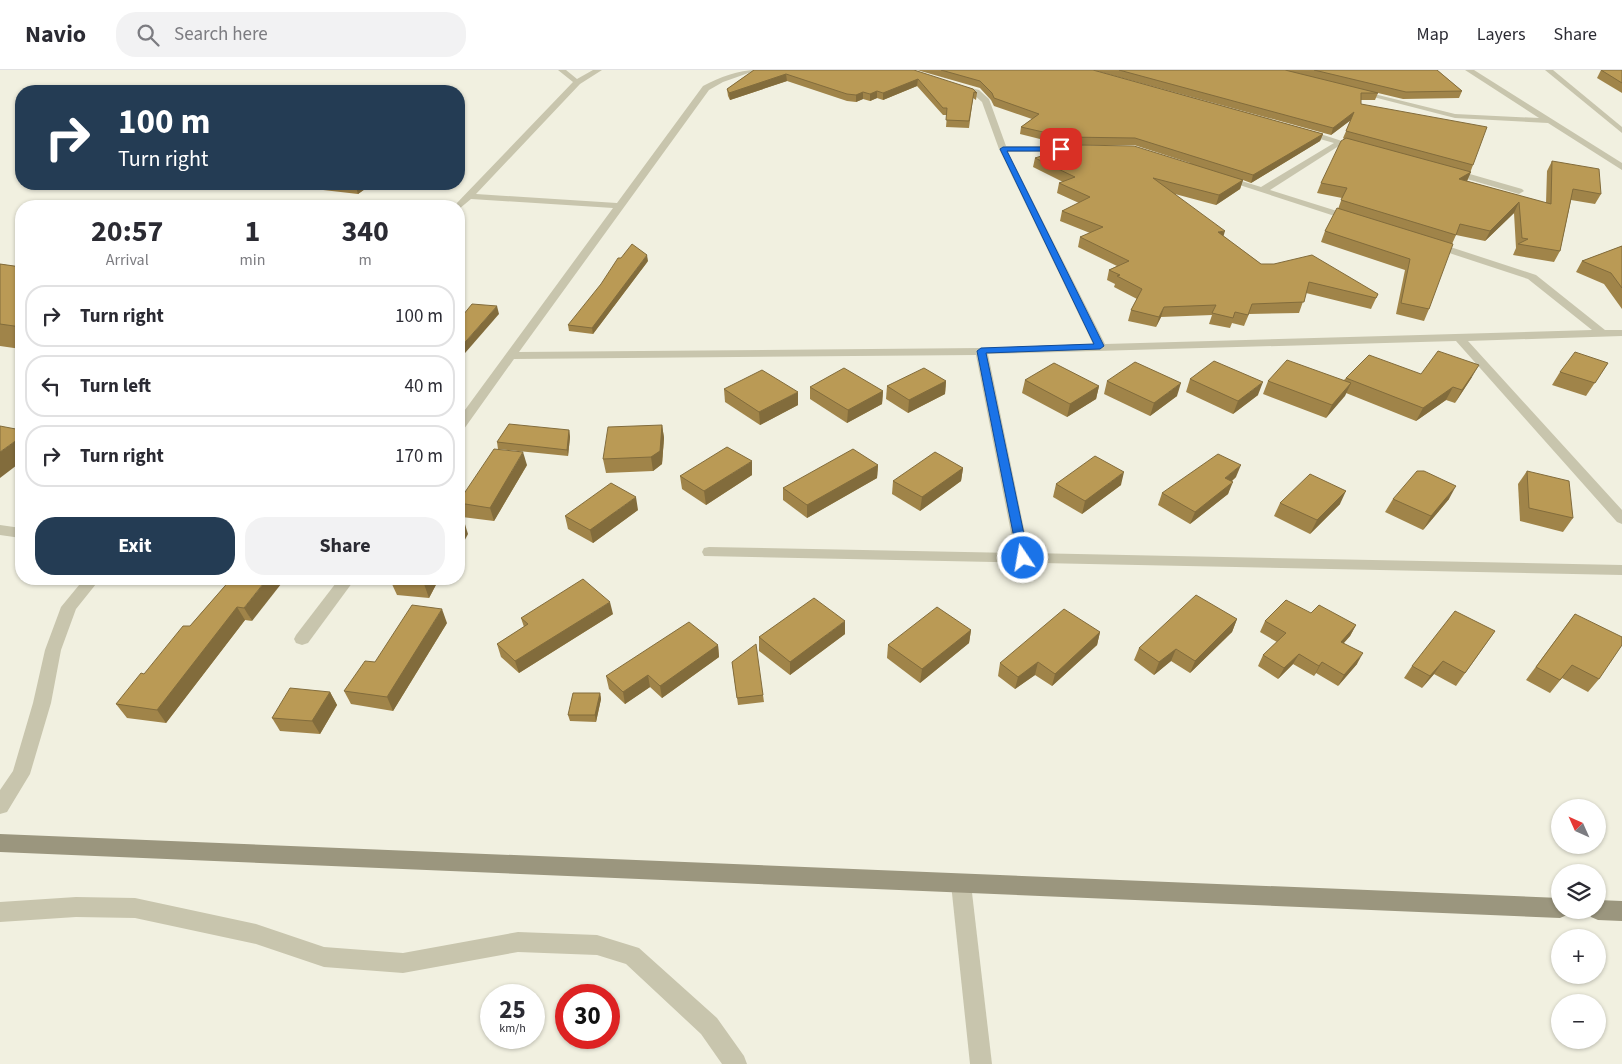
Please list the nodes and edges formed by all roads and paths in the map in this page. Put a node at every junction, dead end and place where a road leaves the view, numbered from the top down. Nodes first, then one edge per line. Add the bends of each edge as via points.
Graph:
1 (562, 70) edge
2 (598, 70) edge
3 (753, 70) edge
4 (1469, 70) edge
5 (1549, 70) edge
6 (577, 82) junction
7 (948, 84) edge
8 (1353, 91) edge
9 (1548, 121) junction
10 (1294, 129) edge
11 (1622, 131) edge
12 (1341, 142) junction
13 (1351, 144) edge
14 (1003, 149) junction
15 (1090, 149) edge
16 (1622, 167) edge
17 (1435, 168) edge
18 (1216, 176) edge
19 (1262, 191) junction
20 (1519, 191) dead end
21 (469, 196) junction
22 (465, 200) edge
23 (619, 206) junction
24 (1363, 223) edge
25 (1419, 240) edge
26 (1622, 333) edge
27 (1603, 334) junction
28 (1459, 338) junction
29 (1100, 346) junction
30 (981, 351) junction
31 (510, 356) junction
32 (465, 418) edge
33 (1622, 519) edge
34 (0, 530) edge
35 (15, 532) edge
36 (710, 552) dead end
37 (1023, 558) junction
38 (1622, 570) edge
39 (87, 585) edge
40 (342, 585) edge
41 (302, 639) dead end
42 (0, 806) edge
43 (0, 843) edge
44 (961, 884) junction
45 (1551, 908) edge
46 (1606, 910) edge
47 (1622, 911) edge
48 (0, 912) edge
49 (736, 1064) edge
50 (981, 1064) edge

1 - 6 street
2 - 6 street
3 - 23 street via 706,88
4 - 9 street
5 - 11 street
6 - 21 street
7 - 14 street via 982,96
8 - 9 street via 1455,116
9 - 16 street
10 - 12 street
12 - 13 street
12 - 19 street
14 - 15 street
14 - 29 street
17 - 20 street
18 - 19 street
19 - 24 street
21 - 22 street
21 - 23 street
23 - 31 street
25 - 27 street via 1532,277
26 - 27 street
27 - 28 street
28 - 29 street
28 - 33 street
29 - 30 street
30 - 31 street
30 - 37 street
31 - 32 street
34 - 35 street
36 - 37 street
37 - 38 street
39 - 42 street via 69,607 53,650 42,704 21,774
40 - 41 street
43 - 44 main road
44 - 45 main road
44 - 50 street
46 - 47 main road
48 - 49 street via 76,907 135,908 256,934 324,957 403,963 518,942 597,945 632,955 709,1026

